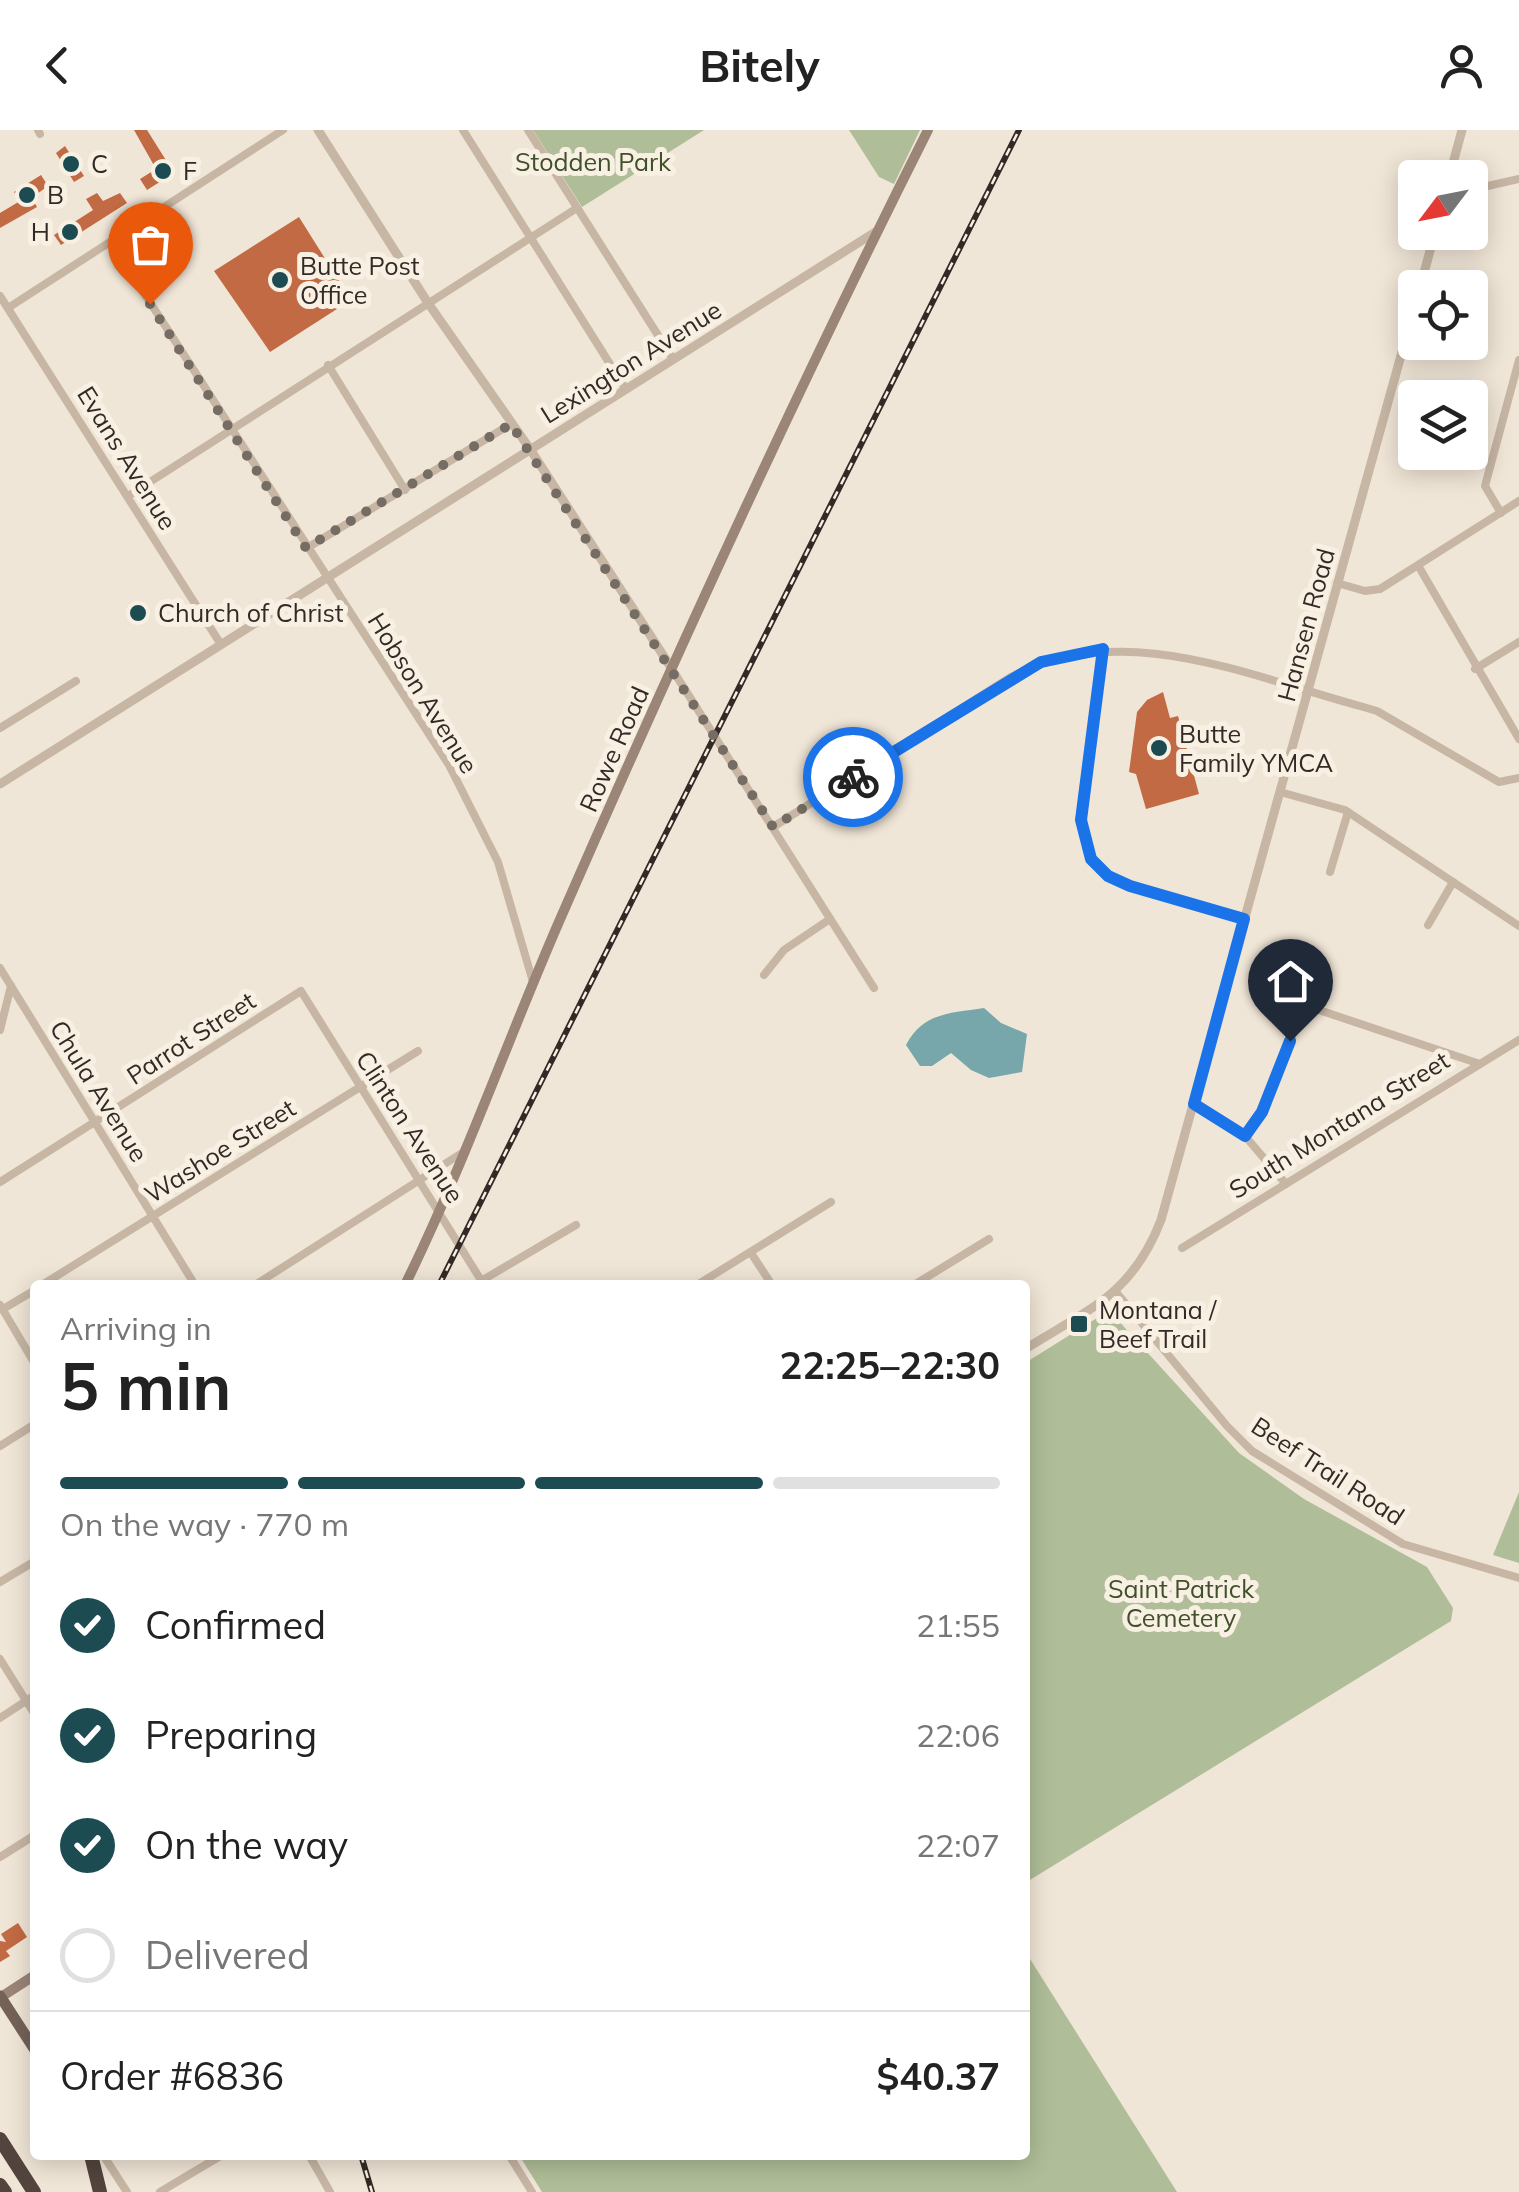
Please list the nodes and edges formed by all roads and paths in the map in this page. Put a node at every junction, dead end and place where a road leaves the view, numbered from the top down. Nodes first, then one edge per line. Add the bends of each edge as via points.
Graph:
1 (283, 130) edge
2 (318, 130) edge
3 (463, 130) edge
4 (528, 130) edge
5 (928, 130) edge
6 (1462, 130) edge
7 (1454, 160) edge
8 (1519, 179) edge
9 (1488, 186) edge
10 (577, 208) junction
11 (878, 230) junction
12 (530, 239) junction
13 (111, 242) junction
14 (0, 296) edge
15 (428, 304) junction
16 (8, 308) junction
17 (673, 358) junction
18 (1400, 360) edge
19 (1519, 360) edge
20 (328, 365) junction
21 (625, 388) junction
22 (511, 424) junction
23 (229, 430) junction
24 (530, 449) junction
25 (405, 490) junction
26 (128, 496) junction
27 (1519, 502) edge
28 (1500, 513) junction
29 (306, 548) junction
30 (1418, 566) junction
31 (326, 577) junction
32 (1338, 583) junction
33 (1519, 642) edge
34 (220, 643) junction
35 (1103, 649) junction
36 (672, 669) junction
37 (1475, 669) junction
38 (76, 681) dead end
39 (1308, 692) junction
40 (0, 728) edge
41 (1519, 739) edge
42 (1519, 778) edge
43 (0, 784) edge
44 (1280, 792) junction
45 (1348, 812) junction
46 (773, 827) junction
47 (1330, 872) dead end
48 (1453, 882) junction
49 (830, 918) junction
50 (1244, 919) junction
51 (1428, 925) dead end
52 (1519, 926) edge
53 (0, 968) edge
54 (764, 976) dead end
55 (532, 982) junction
56 (11, 986) junction
57 (874, 988) dead end
58 (301, 991) joint
59 (0, 1030) edge
60 (1519, 1040) edge
61 (418, 1051) dead end
62 (1480, 1064) junction
63 (359, 1087) junction
64 (1194, 1104) junction
65 (96, 1123) junction
66 (1245, 1136) junction
67 (469, 1148) junction
68 (419, 1180) junction
69 (0, 1182) edge
70 (1286, 1184) junction
71 (831, 1202) dead end
72 (441, 1212) junction
73 (153, 1217) junction
74 (576, 1225) dead end
75 (989, 1239) dead end
76 (1182, 1248) dead end
77 (751, 1252) junction
78 (50, 1280) edge
79 (192, 1280) edge
80 (263, 1280) edge
81 (408, 1280) edge
82 (480, 1280) edge
83 (487, 1280) edge
84 (705, 1280) edge
85 (769, 1280) edge
86 (922, 1280) edge
87 (30, 1292) edge
88 (1116, 1292) junction
89 (1, 1307) edge
90 (1030, 1346) edge
91 (30, 1356) edge
92 (30, 1427) edge
93 (0, 1446) edge
94 (30, 1564) edge
95 (1519, 1578) edge
96 (0, 1582) edge
97 (0, 1659) edge
98 (30, 1697) edge
99 (30, 1699) edge
100 (0, 1718) edge
101 (30, 1838) edge
102 (0, 1858) edge
103 (30, 1979) edge
104 (0, 1997) edge
105 (30, 2042) edge
106 (0, 2139) edge
107 (92, 2160) edge
108 (106, 2160) edge
109 (214, 2160) edge
110 (312, 2160) edge
111 (512, 2160) edge
112 (0, 2184) edge
113 (5, 2192) edge
114 (34, 2192) edge
115 (100, 2192) edge
116 (127, 2192) edge
117 (160, 2192) edge
118 (330, 2192) edge
119 (532, 2192) edge

1 - 13 street
2 - 15 street
3 - 12 street
4 - 10 street
5 - 11 main road, Rowe Road
6 - 7 street
8 - 9 street
10 - 12 street
10 - 17 street
11 - 17 street, Lexington Avenue
11 - 36 main road, Rowe Road
12 - 15 street
12 - 21 street
13 - 16 street
13 - 23 street, Hobson Avenue
14 - 16 street, Evans Avenue
15 - 20 street
15 - 22 street
16 - 26 street, Evans Avenue
17 - 21 street, Lexington Avenue
18 - 32 street, Hansen Road
19 - 28 street via 1484,486
20 - 23 street
20 - 25 street
21 - 24 street, Lexington Avenue
22 - 24 street
22 - 25 street
23 - 26 street
23 - 29 street, Hobson Avenue
24 - 31 street, Lexington Avenue
24 - 36 street
25 - 29 street
26 - 34 street, Evans Avenue
27 - 28 street
28 - 30 street
29 - 31 street, Hobson Avenue
30 - 32 street via 1380,589
30 - 37 street
31 - 34 street, Lexington Avenue
31 - 55 street, Hobson Avenue via 449,765 498,862
32 - 39 street, Hansen Road
33 - 37 street
34 - 43 street, Lexington Avenue
35 - 39 street via 1166,654
35 - 46 street via 1041,662 1011,677
35 - 50 street via 1081,820 1091,859 1130,886
36 - 46 street
36 - 55 main road, Rowe Road
37 - 41 street
38 - 40 street
39 - 42 street via 1377,711 1499,782
39 - 44 street, Hansen Road
44 - 45 street
44 - 50 street, Hansen Road
45 - 47 street
45 - 48 street
46 - 49 street
48 - 51 street
48 - 52 street
49 - 54 street via 784,950
49 - 57 street
50 - 64 street, Hansen Road
53 - 56 street, Chula Avenue
55 - 67 main road, Rowe Road
56 - 59 street
56 - 65 street, Chula Avenue
58 - 63 street, Clinton Avenue
58 - 65 street, Parrot Street
60 - 62 street, South Montana Street
61 - 63 street, Washoe Street
62 - 66 street via 1304,1005 1262,1112
62 - 70 street, South Montana Street
63 - 68 street, Clinton Avenue
63 - 73 street, Washoe Street
64 - 66 street
64 - 88 street, Hansen Road via 1149,1250
65 - 69 street, Parrot Street
65 - 73 street, Chula Avenue
66 - 70 street
67 - 68 street
67 - 72 main road, Rowe Road
68 - 72 street, Clinton Avenue
68 - 80 street
70 - 76 street, South Montana Street
71 - 77 street
72 - 81 main road, Rowe Road
72 - 82 street, Clinton Avenue
73 - 78 street, Washoe Street
73 - 79 street, Chula Avenue
74 - 83 street
75 - 86 street
77 - 84 street
77 - 85 street
87 - 89 street
88 - 90 street
88 - 95 street, Beef Trail Road via 1252,1450 1403,1544
89 - 91 street
92 - 93 street
94 - 96 street
97 - 98 street
99 - 100 street
101 - 102 street
103 - 104 main road
104 - 105 main road
106 - 114 highway
107 - 115 highway
108 - 116 street
109 - 117 street
110 - 118 street
111 - 119 street
112 - 113 highway

